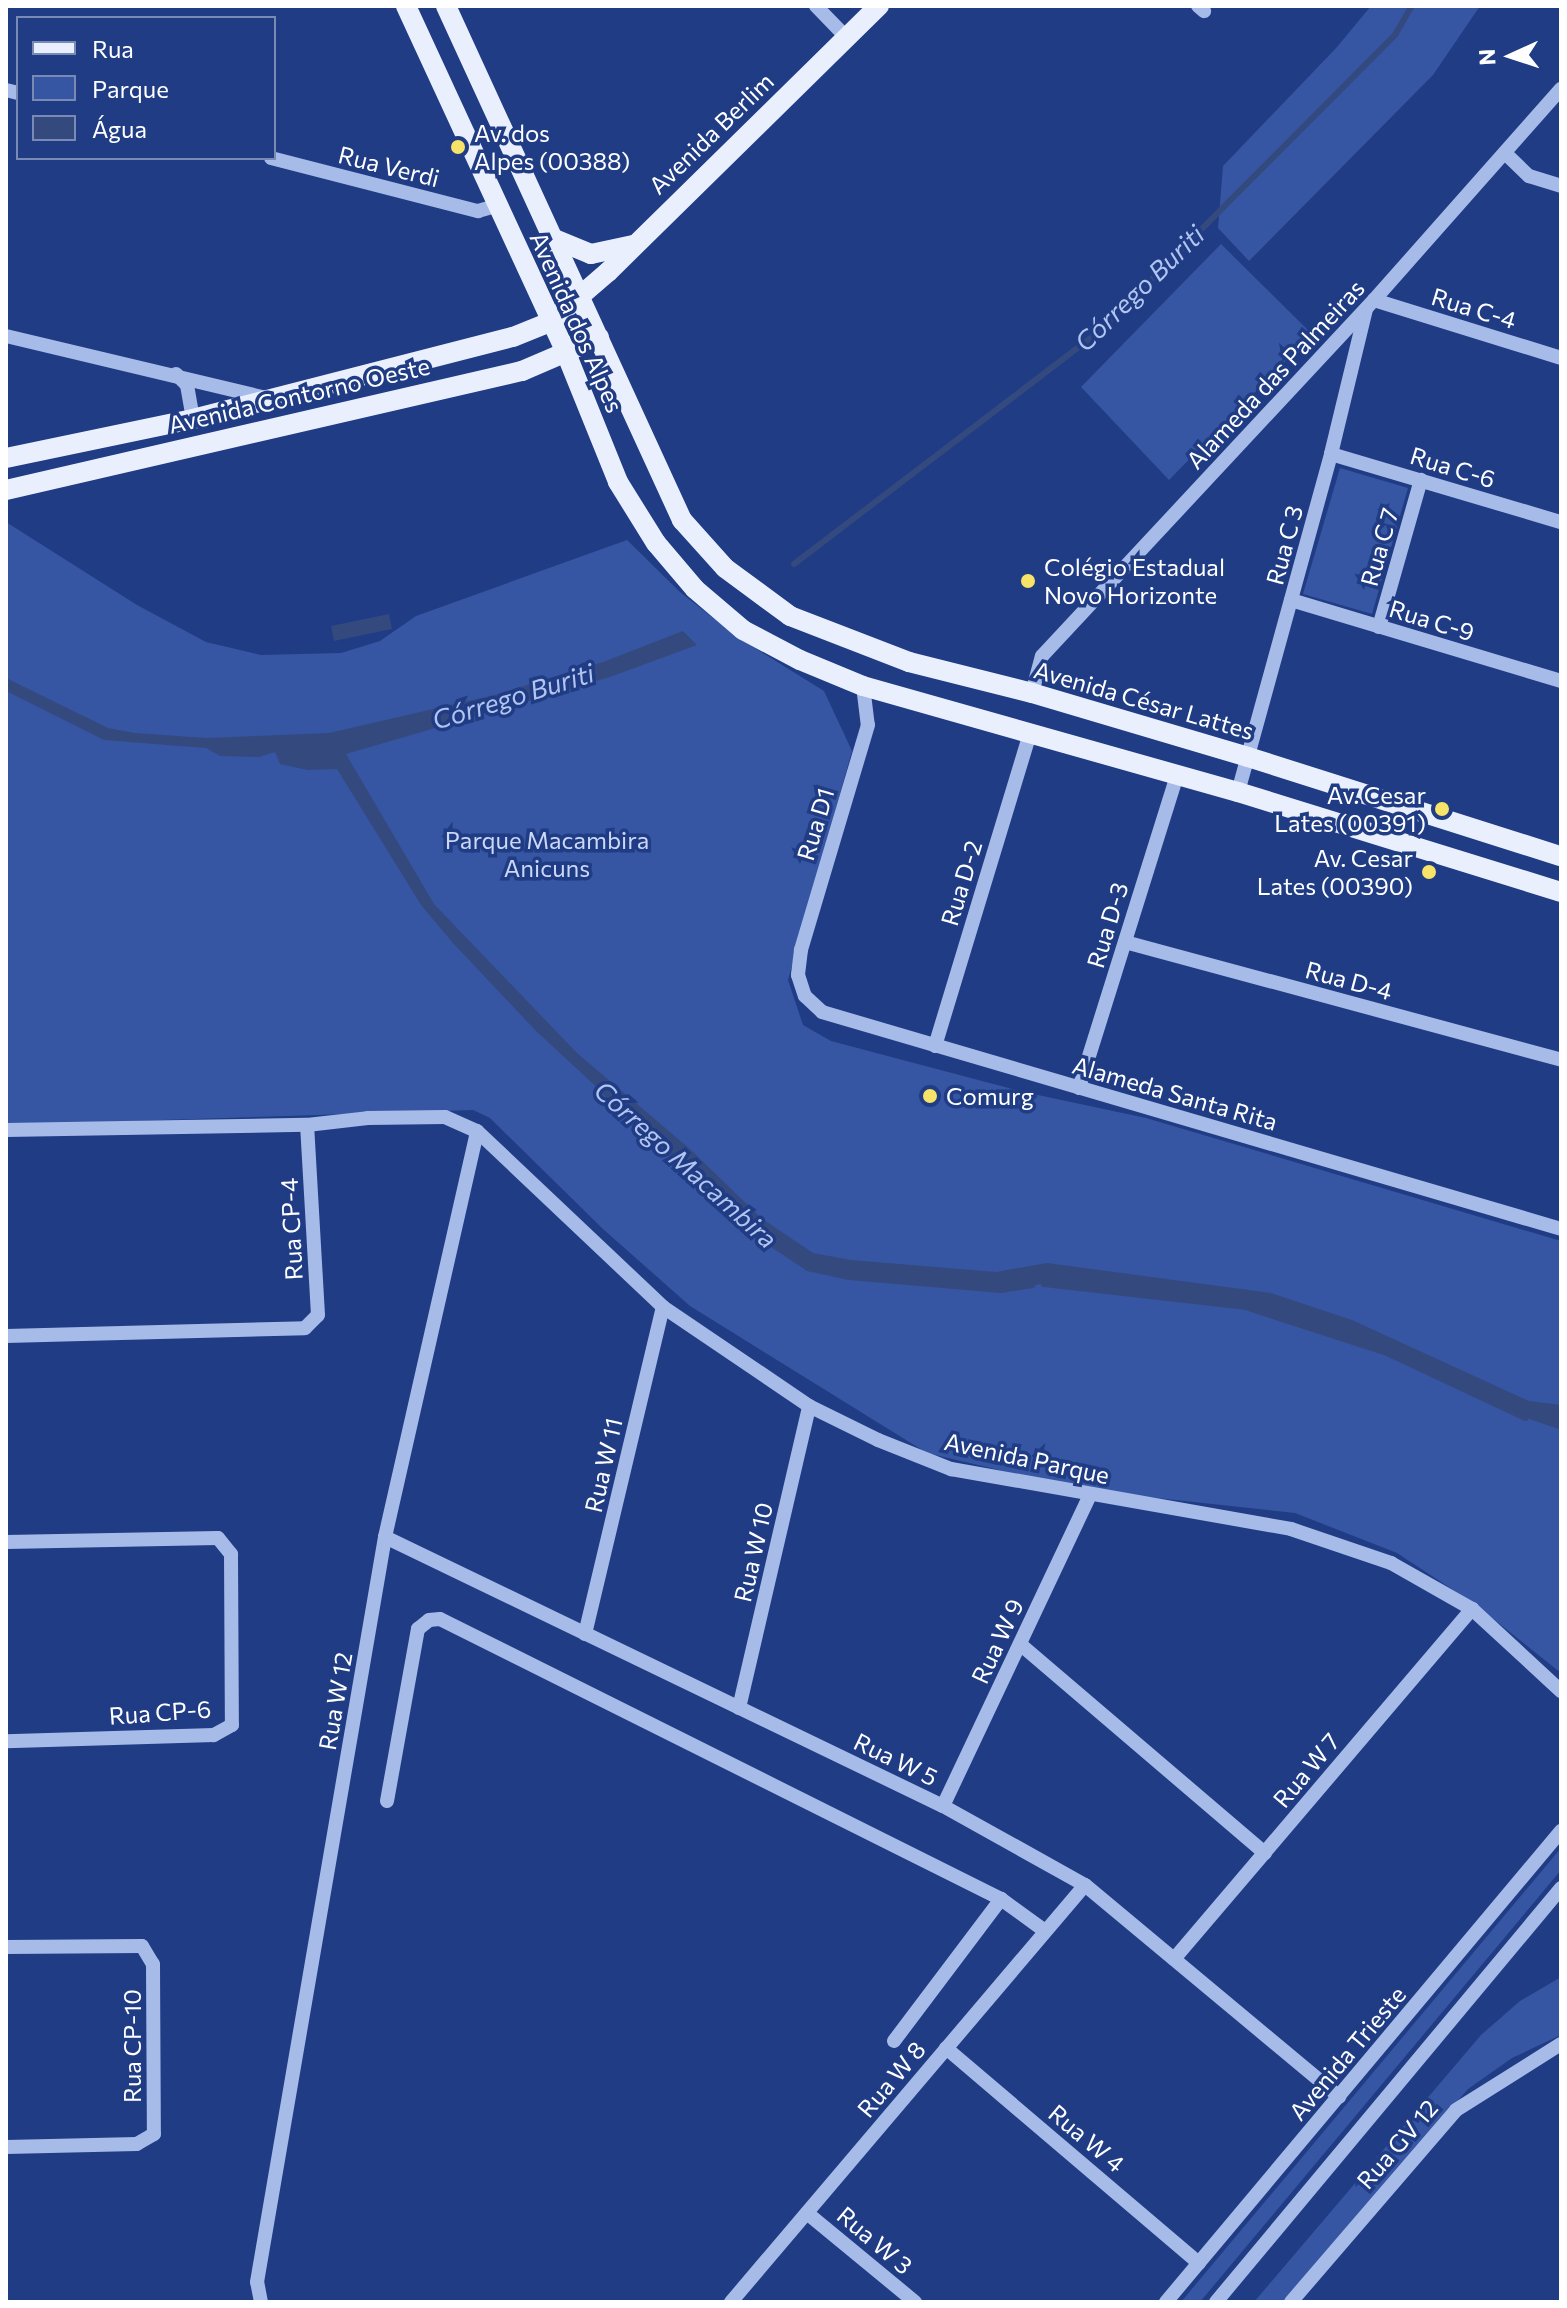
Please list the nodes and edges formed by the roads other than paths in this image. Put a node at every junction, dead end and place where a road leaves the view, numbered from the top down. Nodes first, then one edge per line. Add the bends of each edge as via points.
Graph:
1 (406, 6) edge
2 (446, 6) edge
3 (816, 6) edge
4 (879, 6) edge
5 (846, 37) junction
6 (1561, 89) edge
7 (1506, 154) junction
8 (276, 159) edge
9 (1561, 186) edge
10 (496, 206) junction
11 (552, 238) junction
12 (633, 245) junction
13 (580, 297) junction
14 (1370, 304) junction
15 (550, 322) junction
16 (6, 336) edge
17 (599, 338) junction
18 (566, 353) junction
19 (1561, 358) edge
20 (176, 374) junction
21 (268, 398) junction
22 (193, 419) junction
23 (1331, 454) junction
24 (6, 458) edge
25 (1421, 480) junction
26 (6, 490) edge
27 (1561, 522) edge
28 (725, 568) joint
29 (1291, 600) junction
30 (1379, 627) junction
31 (1561, 681) edge
32 (863, 686) junction
33 (1032, 693) junction
34 (1030, 733) junction
35 (1248, 757) junction
36 (1177, 775) junction
37 (1238, 792) junction
38 (1561, 856) edge
39 (1561, 892) edge
40 (1125, 942) junction
41 (798, 975) joint
42 (935, 1046) junction
43 (1561, 1060) edge
44 (1079, 1088) junction
45 (307, 1125) junction
46 (6, 1130) edge
47 (477, 1131) junction
48 (1561, 1229) edge
49 (663, 1307) junction
50 (6, 1336) edge
51 (809, 1406) junction
52 (1090, 1495) junction
53 (385, 1537) junction
54 (6, 1542) edge
55 (1472, 1609) junction
56 (585, 1634) junction
57 (1020, 1644) junction
58 (1561, 1691) edge
59 (739, 1708) junction
60 (6, 1741) edge
61 (387, 1801) dead end
62 (943, 1806) junction
63 (1561, 1831) edge
64 (1265, 1853) junction
65 (1085, 1885) junction
66 (1561, 1888) edge
67 (1001, 1899) junction
68 (1045, 1931) junction
69 (6, 1947) edge
70 (1174, 1959) junction
71 (894, 2041) dead end
72 (1561, 2044) edge
73 (946, 2048) junction
74 (1339, 2097) junction
75 (6, 2147) edge
76 (807, 2213) junction
77 (1199, 2263) junction
78 (261, 2302) edge
79 (731, 2302) edge
80 (915, 2302) edge
81 (1166, 2302) edge
82 (1216, 2302) edge
83 (1291, 2302) edge

1 - 10 main road, Avenida dos Alpes
2 - 11 main road, Avenida dos Alpes
3 - 5 street
4 - 5 main road, Avenida Berlim
5 - 12 main road, Avenida Berlim
6 - 7 street, Alameda das Palmeiras
7 - 9 street via 1529,176
7 - 14 street, Alameda das Palmeiras
8 - 10 street, Rua Verdi via 478,211
10 - 15 main road, Avenida dos Alpes
11 - 12 main road via 591,254
11 - 13 main road, Avenida dos Alpes
12 - 13 main road, Avenida Berlim
13 - 15 main road, Avenida Contorno Oeste
13 - 17 main road, Avenida dos Alpes
14 - 19 street, Rua C-4
14 - 23 street, Rua C 3
14 - 33 street, Alameda das Palmeiras via 1042,656
15 - 18 main road, Avenida dos Alpes
15 - 21 main road, Avenida Contorno Oeste via 513,337
16 - 20 street
17 - 18 main road, Avenida Contorno Oeste
17 - 28 main road, Avenida dos Alpes via 682,520
18 - 26 main road, Avenida Contorno Oeste via 522,371
18 - 32 main road, Avenida dos Alpes via 618,482 656,543 695,589 743,630
20 - 21 street
20 - 22 street via 187,385
21 - 22 main road, Avenida Contorno Oeste
22 - 24 main road, Avenida Contorno Oeste
23 - 25 street, Rua C-6
23 - 29 street, Rua C 3
25 - 27 street, Rua C-6
25 - 30 street, Rua C 7
28 - 33 main road, Avenida César Lattes via 790,616 841,638 909,662
29 - 30 street, Rua C-9
29 - 35 street, Rua C 3
30 - 31 street, Rua C-9
32 - 34 main road
32 - 41 street, Rua D1 via 868,725
33 - 35 main road, Avenida César Lattes
34 - 36 main road
34 - 42 street, Rua D-2
35 - 37 street, Rua C 3
35 - 38 main road, Avenida César Lattes
36 - 37 main road
36 - 40 street, Rua D-3
37 - 39 main road
40 - 43 street, Rua D-4
40 - 44 street, Rua D-3
41 - 42 street, Alameda Santa Rita via 805,996 822,1012
42 - 44 street, Alameda Santa Rita
44 - 48 street, Alameda Santa Rita
45 - 46 street
45 - 47 street, Avenida Parque via 445,1117
45 - 50 street, Rua CP-4 via 318,1315 305,1328
47 - 49 street, Avenida Parque
47 - 53 street, Rua W 12
49 - 51 street, Avenida Parque
49 - 56 street, Rua W 11
51 - 52 street, Avenida Parque via 951,1469
51 - 59 street, Rua W 10
52 - 55 street, Avenida Parque via 1291,1529 1391,1563
52 - 57 street, Rua W 9
53 - 56 street, Rua W 5
53 - 78 street, Rua W 12 via 257,2282
54 - 60 street, Rua CP-6 via 218,1538 231,1554 232,1725 214,1735
55 - 58 street, Avenida Parque
55 - 64 street, Rua W 7
56 - 59 street, Rua W 5
57 - 62 street, Rua W 9
57 - 64 street
59 - 62 street, Rua W 5
61 - 67 street via 418,1629 440,1619
62 - 65 street, Rua W 5
63 - 74 street, Avenida Trieste
64 - 70 street, Rua W 7
65 - 68 street, Rua W 8
65 - 70 street, Rua W 5
66 - 82 street
67 - 68 street
67 - 71 street
68 - 73 street, Rua W 8
69 - 75 street, Rua CP-10 via 142,1946 153,1964 154,2134 137,2144
70 - 74 street, Rua W 5
72 - 83 street, Rua GV 12 via 1456,2110
73 - 76 street, Rua W 8
73 - 77 street, Rua W 4
74 - 77 street, Avenida Trieste
76 - 79 street, Rua W 8
76 - 80 street, Rua W 3
77 - 81 street, Avenida Trieste

